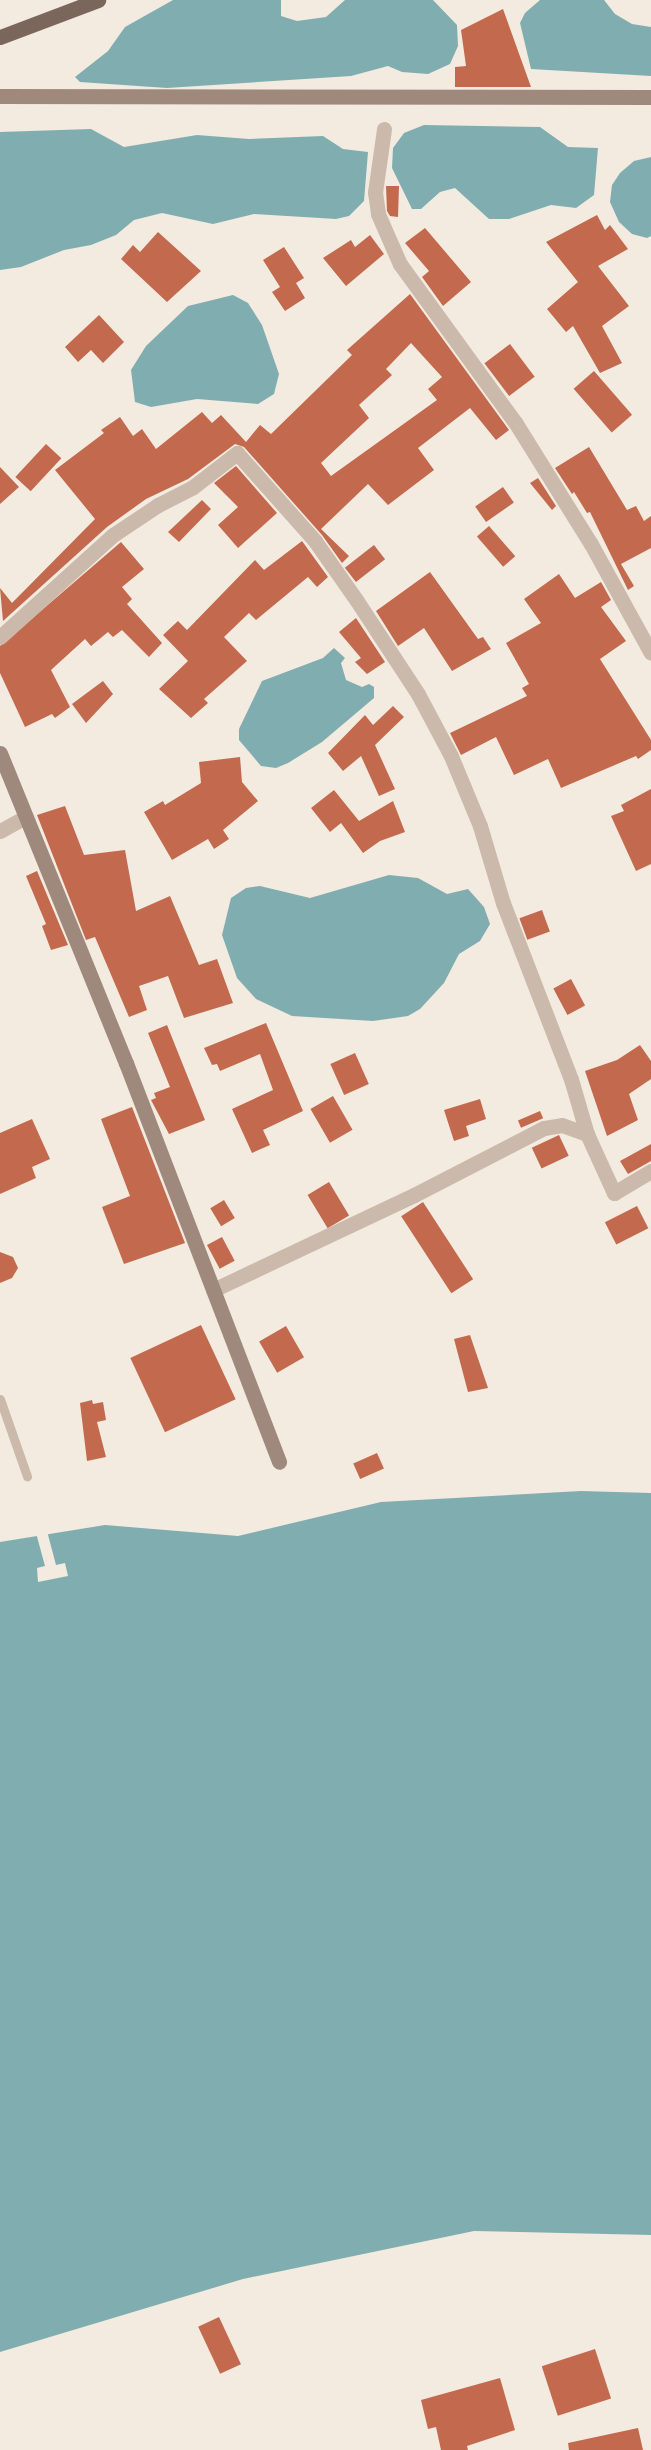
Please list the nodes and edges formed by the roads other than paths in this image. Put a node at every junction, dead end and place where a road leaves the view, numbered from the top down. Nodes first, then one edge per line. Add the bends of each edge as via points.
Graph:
1 (98, 0) edge
2 (0, 37) edge
3 (0, 96) edge
4 (651, 97) edge
5 (384, 129) dead end
6 (0, 637) edge
7 (651, 653) edge
8 (0, 753) edge
9 (25, 817) junction
10 (0, 831) edge
11 (587, 1134) junction
12 (651, 1171) edge
13 (213, 1290) junction
14 (0, 1399) edge
15 (279, 1462) dead end
16 (27, 1476) dead end

1 - 2 main road
3 - 4 street
5 - 7 street via 375,192 378,214 390,245 411,280 515,422 591,544
6 - 11 street via 113,535 193,487 237,453 315,542 418,694 451,756 480,826 503,903 571,1079
8 - 9 street
9 - 10 street
9 - 13 street
11 - 12 street via 614,1193
11 - 13 street via 562,1125 544,1128 414,1195
13 - 15 street
14 - 16 lane

